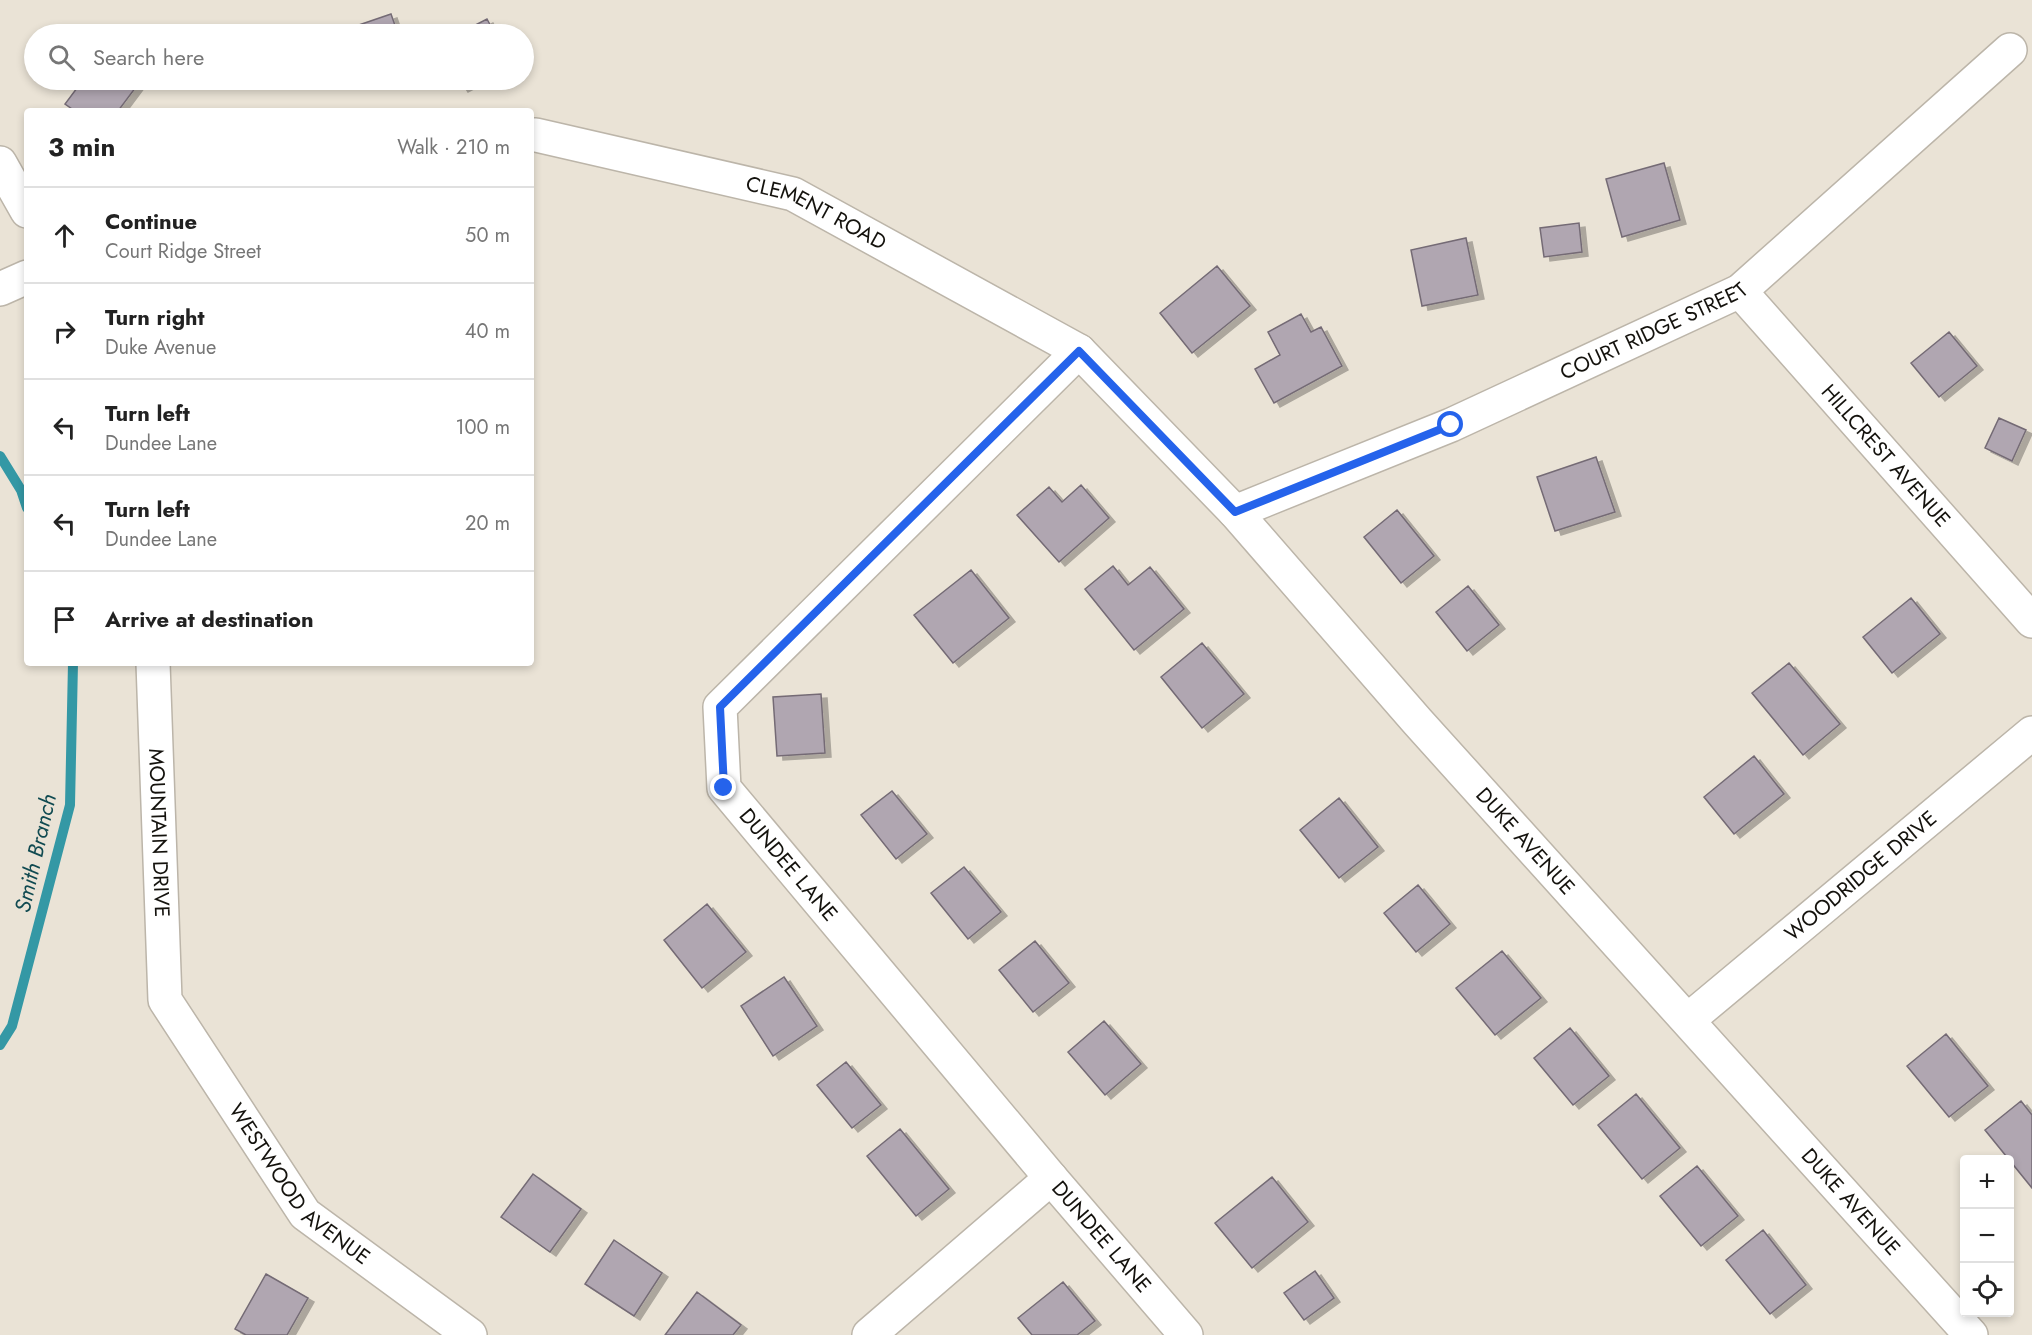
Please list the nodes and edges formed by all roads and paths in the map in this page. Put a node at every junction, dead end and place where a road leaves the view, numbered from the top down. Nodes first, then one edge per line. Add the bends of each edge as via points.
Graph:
1 (2010, 50) dead end
2 (534, 135) edge
3 (0, 163) edge
4 (24, 206) edge
5 (24, 278) edge
6 (0, 289) edge
7 (1740, 291) junction
8 (1079, 351) junction
9 (1235, 512) junction
10 (2032, 621) edge
11 (153, 666) edge
12 (2032, 733) edge
13 (165, 1000) joint
14 (1688, 1020) junction
15 (1051, 1178) junction
16 (470, 1335) edge
17 (870, 1335) edge
18 (1186, 1335) edge
19 (1971, 1335) edge

1 - 7 street, COURT RIDGE STREET
2 - 8 street, CLEMENT ROAD via 793,194
3 - 4 street
5 - 6 street
7 - 9 street, COURT RIDGE STREET via 1451,425
7 - 10 street, HILLCREST AVENUE
8 - 9 street, DUKE AVENUE
8 - 15 street, DUNDEE LANE via 720,707 724,788
9 - 14 street, DUKE AVENUE via 1417,721
11 - 13 street, MOUNTAIN DRIVE
12 - 14 street, WOODRIDGE DRIVE
13 - 16 street, WESTWOOD AVENUE via 305,1214
14 - 19 street, DUKE AVENUE
15 - 17 street
15 - 18 street, DUNDEE LANE

